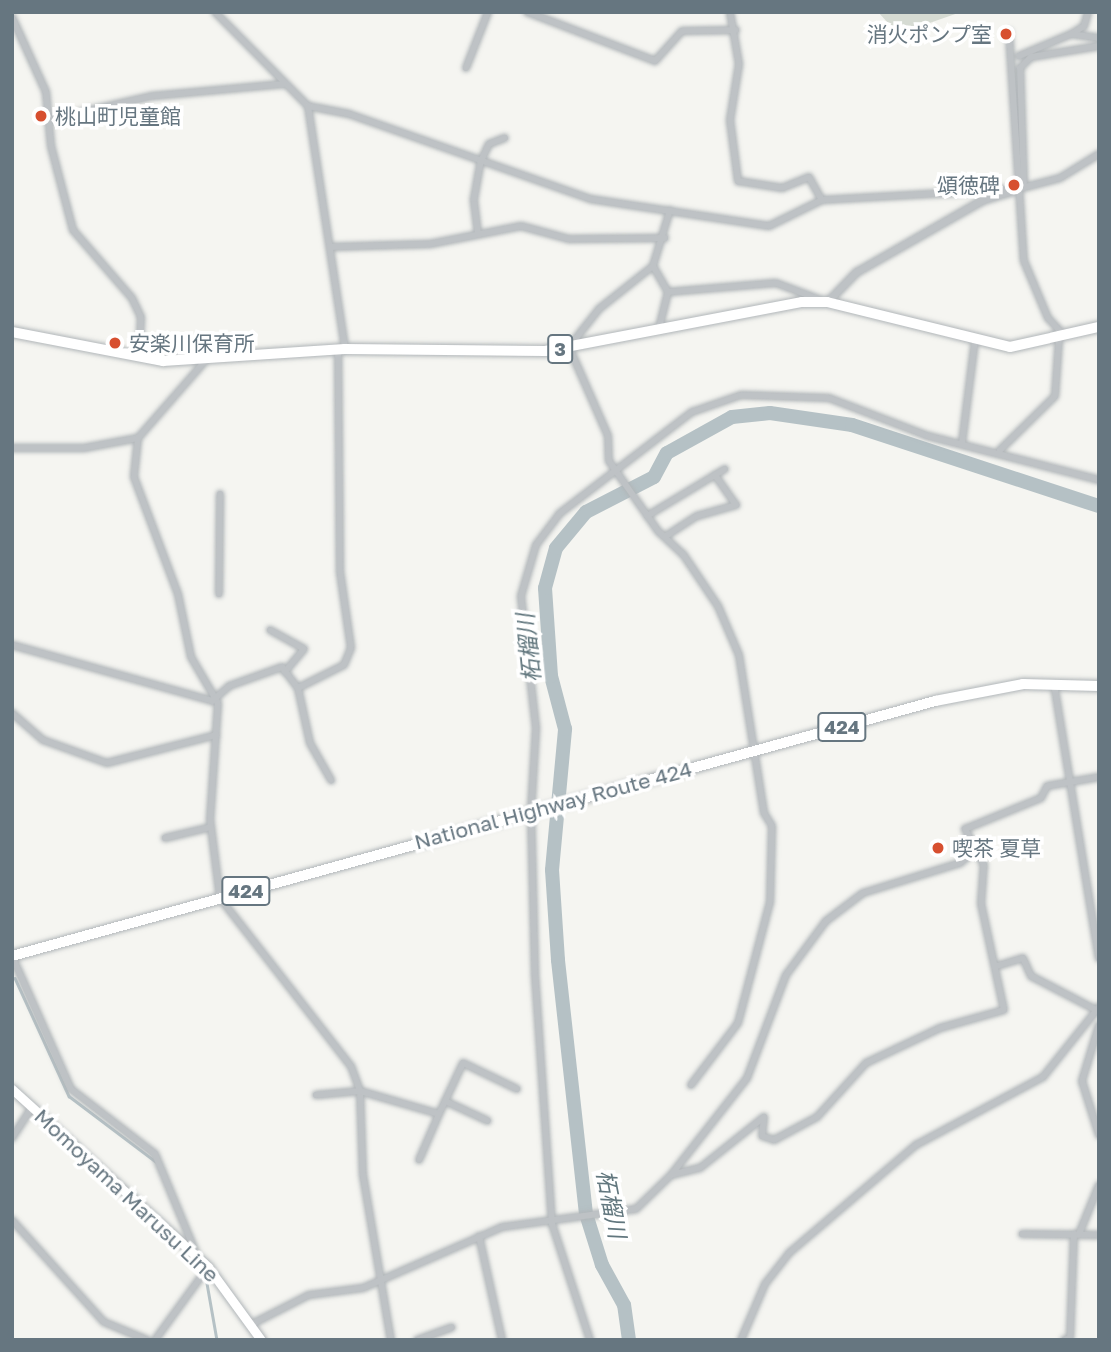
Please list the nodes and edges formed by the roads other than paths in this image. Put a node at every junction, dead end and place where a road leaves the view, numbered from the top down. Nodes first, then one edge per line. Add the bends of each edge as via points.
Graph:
1 (215, 12) edge
2 (488, 12) edge
3 (527, 12) edge
4 (730, 12) edge
5 (1088, 12) edge
6 (222, 15) edge
7 (12, 18) edge
8 (736, 30) junction
9 (1009, 32) dead end
10 (1071, 34) junction
11 (1099, 38) edge
12 (1099, 46) edge
13 (1019, 57) dead end
14 (466, 68) dead end
15 (283, 84) junction
16 (308, 106) junction
17 (48, 120) junction
18 (505, 138) dead end
19 (1099, 154) edge
20 (481, 161) junction
21 (1021, 188) junction
22 (822, 200) junction
23 (670, 210) junction
24 (478, 234) junction
25 (665, 238) junction
26 (330, 247) junction
27 (653, 266) junction
28 (668, 292) junction
29 (827, 302) junction
30 (1099, 327) edge
31 (659, 329) junction
32 (12, 332) edge
33 (1062, 338) junction
34 (975, 341) junction
35 (569, 347) junction
36 (341, 349) junction
37 (139, 360) junction
38 (205, 360) junction
39 (138, 438) junction
40 (965, 445) junction
41 (12, 448) edge
42 (1000, 450) junction
43 (724, 470) dead end
44 (615, 472) junction
45 (715, 475) junction
46 (1099, 480) edge
47 (219, 494) dead end
48 (645, 515) junction
49 (666, 536) junction
50 (219, 594) dead end
51 (270, 630) dead end
52 (12, 645) edge
53 (285, 672) junction
54 (1054, 683) junction
55 (1099, 686) edge
56 (298, 688) junction
57 (216, 698) junction
58 (12, 713) edge
59 (216, 735) junction
60 (758, 749) junction
61 (1099, 777) edge
62 (331, 780) dead end
63 (1066, 781) junction
64 (533, 812) junction
65 (211, 827) junction
66 (165, 838) dead end
67 (977, 849) junction
68 (220, 898) junction
69 (1099, 919) edge
70 (1088, 923) junction
71 (12, 956) edge
72 (1099, 958) edge
73 (997, 966) junction
74 (1098, 1010) edge
75 (1099, 1024) edge
76 (691, 1085) dead end
77 (12, 1089) edge
78 (517, 1089) dead end
79 (360, 1091) junction
80 (316, 1096) dead end
81 (445, 1101) junction
82 (32, 1107) junction
83 (439, 1114) junction
84 (488, 1121) dead end
85 (1099, 1135) edge
86 (12, 1138) edge
87 (419, 1160) dead end
88 (671, 1175) junction
89 (1099, 1185) edge
90 (12, 1220) edge
91 (555, 1224) junction
92 (1022, 1234) dead end
93 (1077, 1234) junction
94 (1099, 1235) edge
95 (479, 1236) junction
96 (198, 1258) junction
97 (208, 1267) junction
98 (378, 1280) junction
99 (251, 1324) junction
100 (452, 1327) dead end
101 (147, 1340) edge
102 (155, 1340) edge
103 (261, 1340) edge
104 (391, 1340) edge
105 (417, 1340) edge
106 (502, 1340) edge
107 (590, 1340) edge
108 (741, 1340) edge
109 (1064, 1340) edge

1 - 6 street
2 - 14 street
3 - 8 street via 655,61 682,31
4 - 8 street
5 - 10 street via 1084,26
6 - 15 street
7 - 17 street via 37,64
8 - 22 street via 739,64 730,120 738,181 782,188 810,177
9 - 21 street
10 - 11 street
10 - 13 street
12 - 21 street via 1031,57 1020,68
15 - 16 street
15 - 17 street via 152,96
16 - 20 street
16 - 26 street
17 - 37 street via 73,230 141,317
18 - 20 street via 489,144
19 - 21 street via 1060,178
20 - 23 street via 567,194
20 - 24 street via 474,199
21 - 22 street
21 - 29 street via 982,200 856,272
21 - 33 street via 1024,261 1048,318
22 - 23 street via 769,226
23 - 25 street
24 - 25 street via 521,226 569,239
24 - 26 street via 430,244
25 - 27 street
26 - 36 street
27 - 28 street
27 - 35 street via 599,309
28 - 29 street via 776,283
28 - 31 street
29 - 31 main road, 3
29 - 34 main road, 3
30 - 33 main road, 3
31 - 35 main road, 3
32 - 37 main road, 3
33 - 34 main road, 3 via 1010,348
33 - 42 street via 1055,396
34 - 40 street
35 - 36 main road, 3
35 - 44 street via 608,436
36 - 38 main road, 3
36 - 56 street via 340,572 351,648 344,665
37 - 38 main road, 3
38 - 39 street
39 - 41 street via 84,448
39 - 57 street via 134,477 178,594 191,657
40 - 42 street
40 - 44 street via 829,398 741,395 692,412
42 - 46 street
43 - 45 street
44 - 48 street
44 - 64 street via 559,514 527,563 521,596 536,728
45 - 48 street
45 - 49 street via 736,506 697,516
47 - 50 street
48 - 49 street
49 - 60 street via 718,606 739,654
51 - 53 street via 303,649
52 - 57 street
53 - 56 street
53 - 57 street via 282,667 253,677
54 - 55 main road, National Highway Route 424 / 424
54 - 60 main road, National Highway Route 424 / 424 via 990,689
54 - 63 street
56 - 62 street via 310,743
57 - 59 street
58 - 59 street via 43,740 107,763
59 - 65 street
60 - 64 main road, National Highway Route 424 / 424
60 - 76 street via 764,813 772,826 770,902 738,1023
61 - 63 street
63 - 67 street via 965,829
63 - 70 street
64 - 68 main road, National Highway Route 424 / 424
64 - 91 street
65 - 66 street
65 - 68 street
67 - 73 street via 984,865 981,904
67 - 88 street via 960,863 863,893 826,920 786,975 747,1078
68 - 71 main road, National Highway Route 424 / 424
68 - 79 street via 351,1066
69 - 70 street
70 - 72 street
71 - 96 street via 66,1081 155,1154
73 - 74 street via 1023,958 1031,976
73 - 88 street via 1004,1010 906,1042 866,1063 817,1117 774,1140 762,1136 764,1117 700,1168
74 - 108 street via 1044,1077 916,1145 789,1253 765,1284
75 - 85 street via 1082,1081
77 - 82 main road, Momoyama Marusu Line
78 - 81 street via 463,1063
79 - 80 street
79 - 83 street
79 - 98 street
81 - 83 street
81 - 84 street
82 - 86 street
82 - 96 main road, Momoyama Marusu Line
83 - 87 street
88 - 91 street via 620,1216
89 - 93 street
90 - 101 street via 104,1322
91 - 95 street
91 - 107 street
92 - 93 street
93 - 94 street
93 - 109 street via 1070,1338
95 - 98 street
95 - 106 street
96 - 97 main road, Momoyama Marusu Line
97 - 99 main road, Momoyama Marusu Line
97 - 102 street
98 - 99 street via 350,1292 309,1295
98 - 104 street
99 - 103 main road, Momoyama Marusu Line
100 - 105 street

